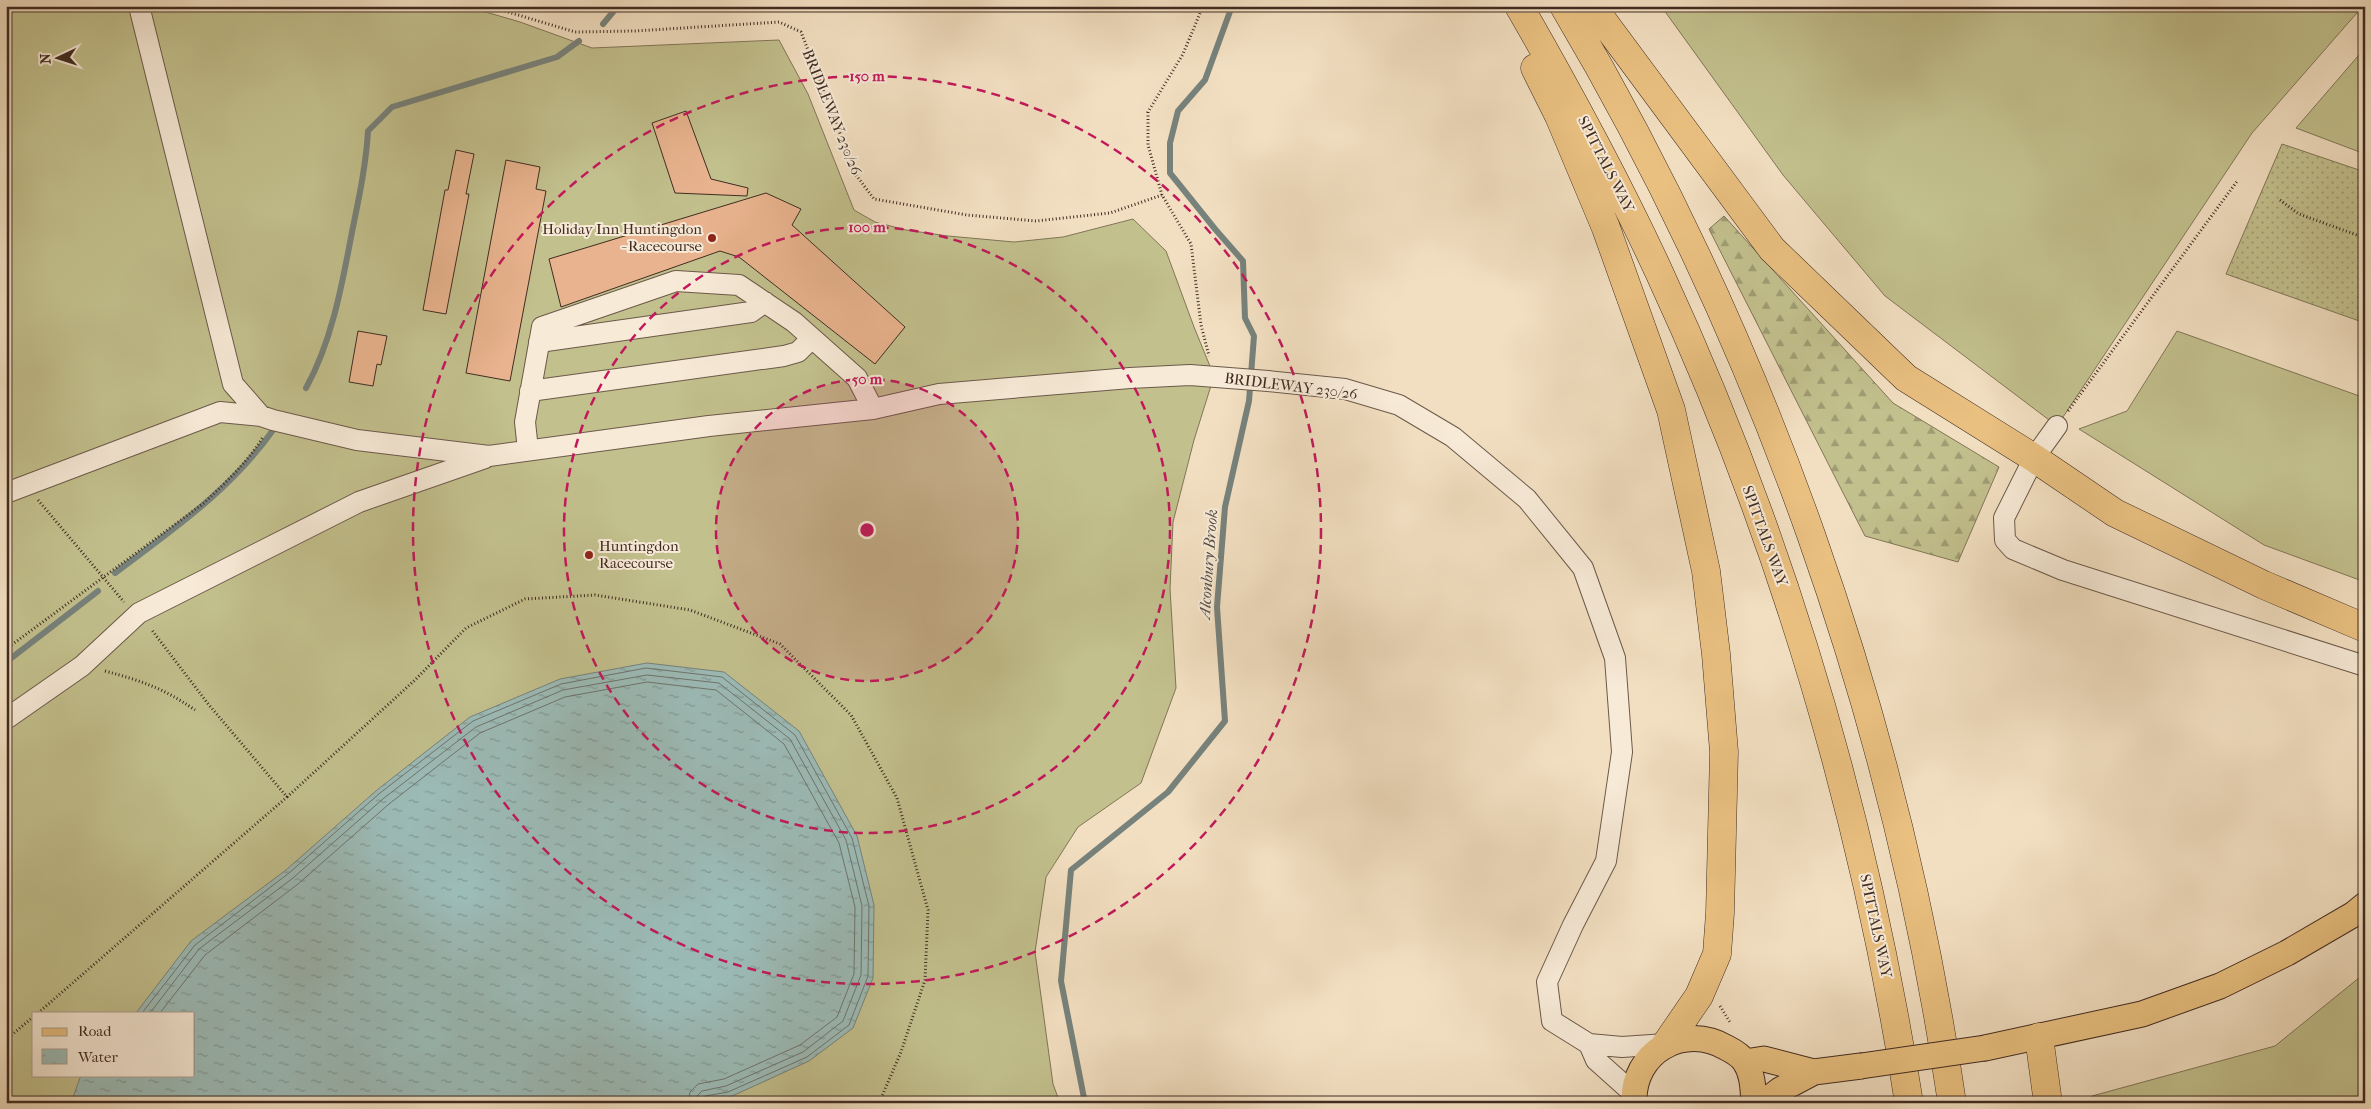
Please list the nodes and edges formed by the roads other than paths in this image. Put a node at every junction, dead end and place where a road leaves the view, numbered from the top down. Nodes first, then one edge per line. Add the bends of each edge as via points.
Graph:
1 (139, 6) edge
2 (1504, 6) edge
3 (1520, 6) edge
4 (1564, 6) edge
5 (1592, 6) edge
6 (765, 302) junction
7 (812, 338) junction
8 (539, 342) junction
9 (530, 391) junction
10 (873, 409) junction
11 (267, 418) junction
12 (2057, 426) road end
13 (528, 450) junction
14 (489, 456) junction
15 (2034, 458) junction
16 (6, 494) edge
17 (2365, 628) edge
18 (2365, 666) edge
19 (6, 719) edge
20 (2365, 905) edge
21 (2039, 1037) junction
22 (1590, 1044) junction
23 (1666, 1044) junction
24 (1745, 1062) junction
25 (1814, 1072) junction
26 (1634, 1099) edge
27 (1754, 1103) edge
28 (1763, 1103) edge
29 (1909, 1103) edge
30 (1952, 1103) edge
31 (2048, 1103) edge

1 - 11 lane via 233,384
2 - 23 highway via 1559,116 1610,237 1671,410 1706,571 1724,752 1720,913 1716,954 1698,996
3 - 29 highway, SPITTALS WAY via 1577,107 1659,271 1696,355 1763,526 1820,701 1846,799 1885,969
4 - 30 highway via 1628,121 1716,301 1759,401 1823,571 1856,675 1908,868
5 - 15 highway via 1772,249 1906,378
6 - 7 lane
6 - 8 lane via 751,312
6 - 8 lane via 739,285 676,281 542,326
7 - 9 lane via 798,352 784,356
7 - 10 lane via 857,378
8 - 9 lane
9 - 13 lane via 525,422
10 - 13 lane
10 - 22 lane, BRIDLEWAY 230/26 via 939,394 1130,378 1214,376 1345,389 1399,404 1452,437 1527,499 1583,568 1615,658 1622,752 1606,861 1547,982 1552,1021
11 - 14 lane via 356,440
11 - 16 lane via 220,412
12 - 15 lane
13 - 14 lane
14 - 19 lane via 358,502 139,613 82,666
15 - 17 highway via 2115,514 2264,585
15 - 18 lane via 2004,518 2005,540 2013,549 2063,570
20 - 21 main road via 2287,953 2220,986 2142,1014
21 - 25 main road, bridge via 1985,1048
21 - 31 highway
22 - 23 lane via 1622,1047
22 - 26 lane, BRIDLEWAY 230/26 via 1596,1060
23 - 24 main road via 1692,1037 1718,1042
23 - 26 main road via 1647,1060 1636,1081
24 - 25 main road via 1764,1059
24 - 27 main road via 1753,1080
25 - 28 main road

